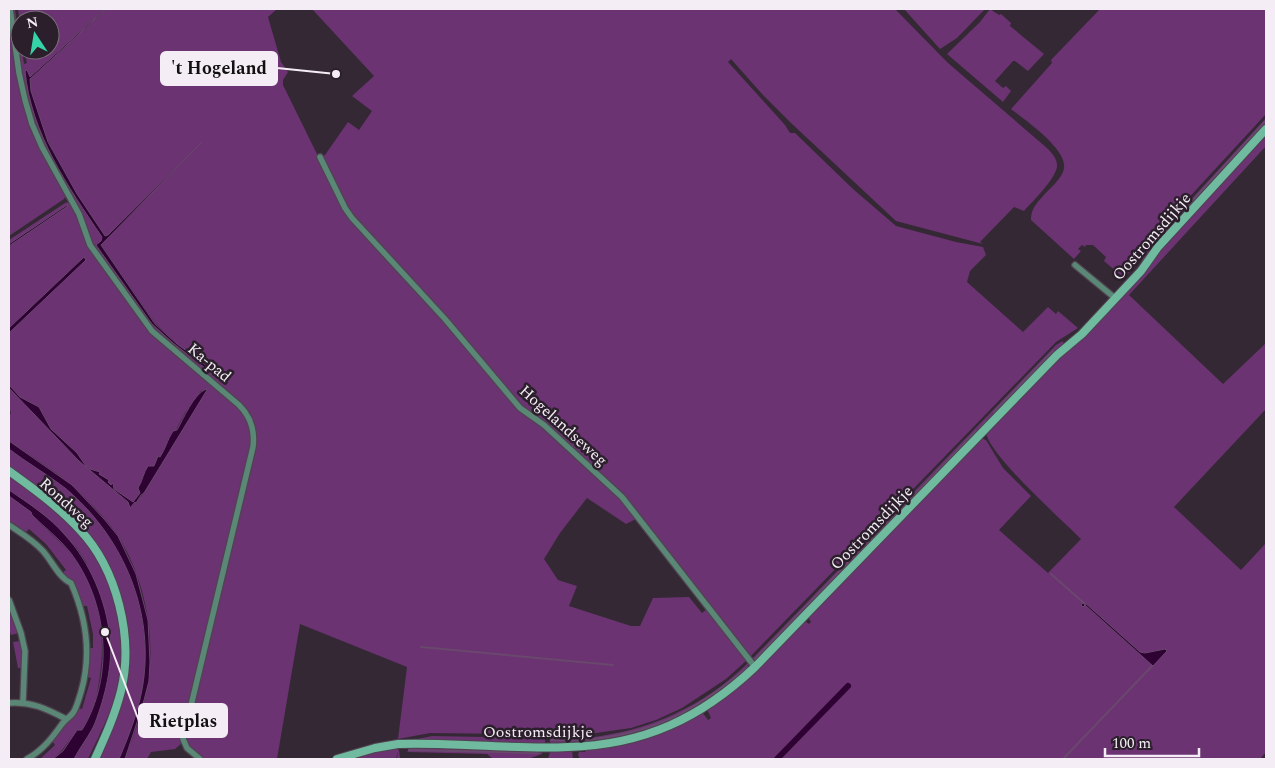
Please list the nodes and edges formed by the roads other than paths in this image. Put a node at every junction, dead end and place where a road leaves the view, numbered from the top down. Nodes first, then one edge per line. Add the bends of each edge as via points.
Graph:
1 (10, 9) edge
2 (1266, 130) edge
3 (320, 157) dead end
4 (1075, 265) dead end
5 (1115, 298) junction
6 (9, 471) edge
7 (9, 525) edge
8 (9, 600) edge
9 (755, 666) junction
10 (23, 702) junction
11 (9, 703) edge
12 (66, 719) junction
13 (27, 759) edge
14 (95, 759) edge
15 (200, 759) edge
16 (337, 759) edge

1 - 15 street, Ka-pad via 19,73 32,124 79,214 90,245 152,331 239,405 249,418 253,432 253,447 183,739 187,748
2 - 5 street, Oostromsdijkje
3 - 9 street, Hogelandseweg via 352,218 430,302 520,408 544,425 622,498
4 - 5 street
5 - 9 street, Oostromsdijkje
6 - 14 street, Rondweg via 48,500 80,530 113,585 124,646 121,690
7 - 12 street via 43,550 64,580 71,583 78,598 86,632 86,668 78,702 73,714
8 - 10 street via 22,633 25,651
9 - 16 street, Oostromsdijkje via 702,710 656,732 618,742 568,747 398,744
10 - 11 street
10 - 12 street via 43,707
12 - 13 street via 50,742

